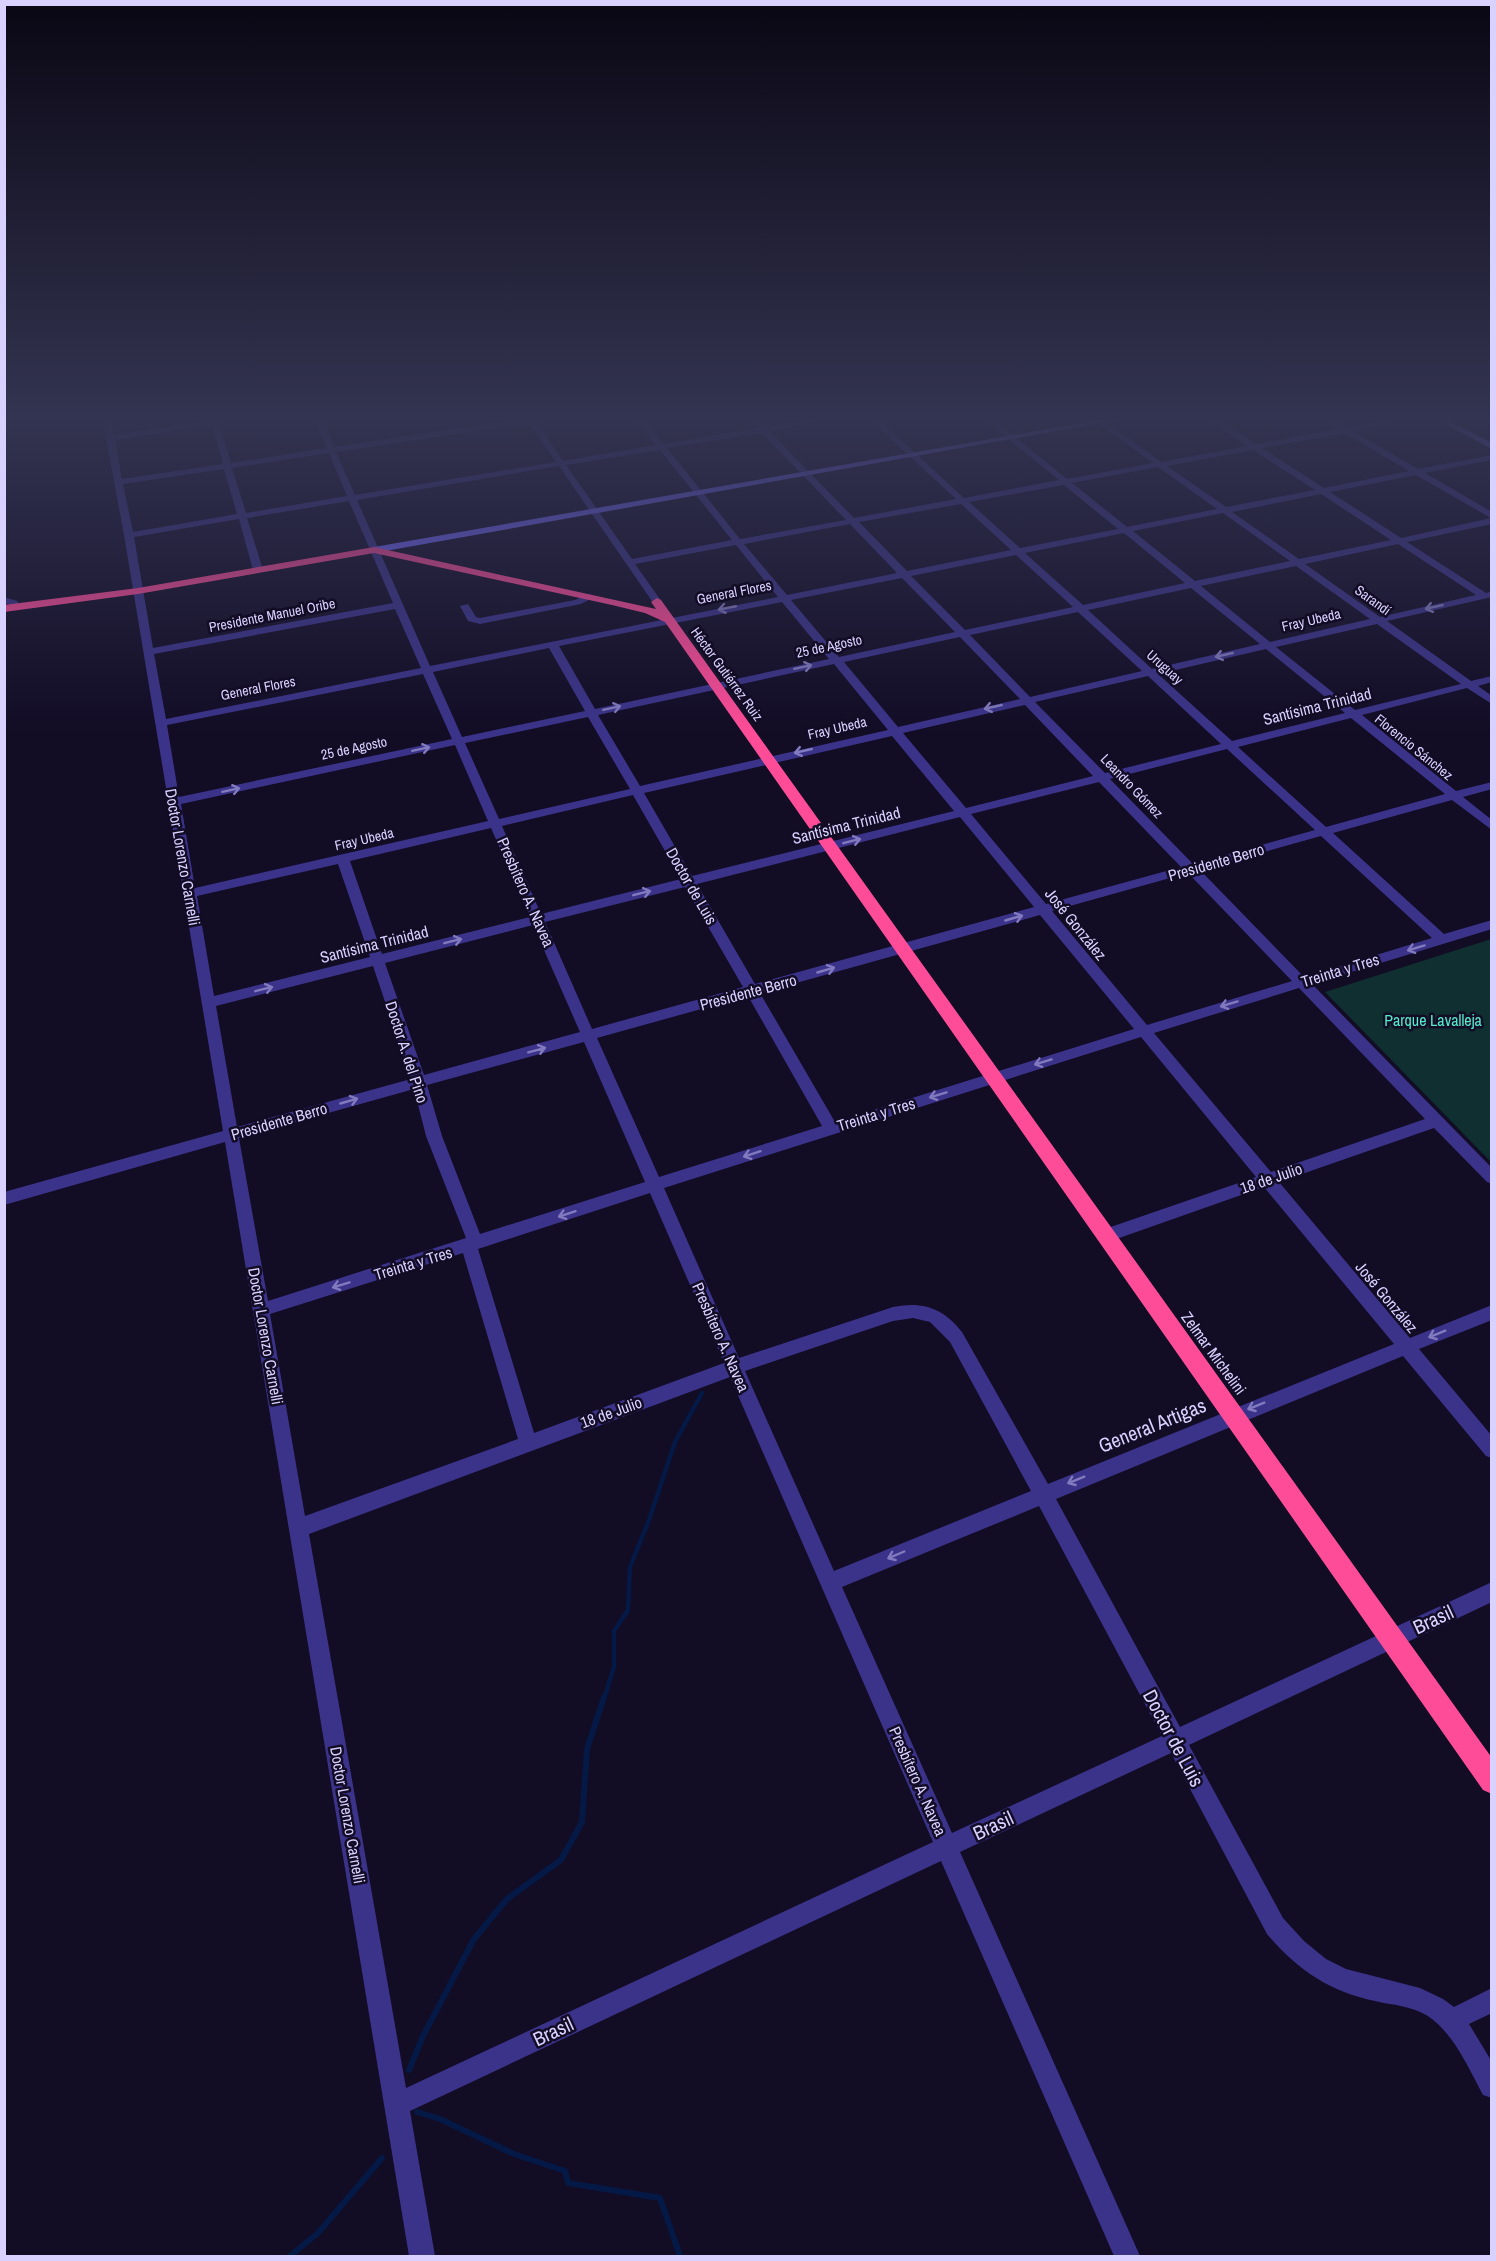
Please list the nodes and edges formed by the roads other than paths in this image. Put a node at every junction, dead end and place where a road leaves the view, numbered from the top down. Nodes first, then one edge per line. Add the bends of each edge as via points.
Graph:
1 (851, 521) edge
2 (127, 522) edge
3 (210, 522) edge
4 (245, 522) edge
5 (361, 522) edge
6 (538, 522) edge
7 (600, 522) edge
8 (722, 522) edge
9 (848, 522) edge
10 (984, 522) edge
11 (1114, 522) edge
12 (1167, 522) edge
13 (1241, 522) edge
14 (1371, 522) edge
15 (1489, 522) edge
16 (1125, 530) junction
17 (129, 535) junction
18 (1400, 540) junction
19 (738, 542) junction
20 (374, 550) junction
21 (1017, 551) junction
22 (630, 562) junction
23 (1297, 562) junction
24 (258, 570) junction
25 (903, 573) junction
26 (1192, 585) junction
27 (138, 591) junction
28 (589, 597) junction
29 (784, 597) junction
30 (1489, 597) edge
31 (4, 600) edge
32 (612, 602) junction
33 (657, 602) junction
34 (399, 605) junction
35 (465, 606) dead end
36 (18, 608) junction
37 (639, 608) junction
38 (4, 609) edge
39 (1080, 609) junction
40 (669, 620) junction
41 (1377, 620) junction
42 (962, 634) junction
43 (552, 644) junction
44 (1267, 645) junction
45 (149, 652) junction
46 (837, 660) junction
47 (427, 669) junction
48 (1149, 673) junction
49 (1491, 679) edge
50 (1468, 685) junction
51 (716, 686) junction
52 (1025, 700) junction
53 (1491, 702) edge
54 (592, 712) junction
55 (1352, 715) junction
56 (160, 723) junction
57 (894, 730) junction
58 (459, 741) junction
59 (1230, 746) junction
60 (768, 759) junction
61 (1101, 777) junction
62 (1491, 785) edge
63 (636, 790) junction
64 (1453, 796) junction
65 (173, 802) junction
66 (963, 813) junction
67 (496, 823) junction
68 (1491, 826) edge
69 (1324, 832) junction
70 (830, 846) junction
71 (343, 859) junction
72 (1191, 869) junction
73 (689, 881) junction
74 (189, 894) junction
75 (1043, 910) junction
76 (537, 920) junction
77 (1491, 924) edge
78 (1442, 940) junction
79 (903, 949) junction
80 (377, 961) junction
81 (1301, 982) junction
82 (752, 991) junction
83 (207, 1003) junction
84 (1142, 1031) junction
85 (589, 1035) junction
86 (994, 1077) junction
87 (418, 1082) junction
88 (1436, 1121) junction
89 (831, 1128) junction
90 (232, 1134) junction
91 (1491, 1178) edge
92 (1267, 1179) junction
93 (654, 1186) junction
94 (4, 1199) edge
95 (1106, 1236) junction
96 (472, 1244) junction
97 (261, 1311) junction
98 (927, 1312) joint
99 (1491, 1312) edge
100 (1406, 1346) junction
101 (735, 1367) junction
102 (1233, 1416) junction
103 (528, 1442) junction
104 (1491, 1450) edge
105 (1043, 1494) junction
106 (299, 1528) junction
107 (830, 1582) junction
108 (1491, 1592) edge
109 (1390, 1639) junction
110 (1175, 1739) junction
111 (1491, 1781) edge
112 (947, 1846) junction
113 (1491, 2000) edge
114 (1452, 2021) junction
115 (1491, 2086) edge
116 (396, 2105) junction
117 (422, 2256) edge
118 (1127, 2256) edge

1 - 25 street, Leandro Gómez
2 - 17 street, Doctor Lorenzo Carnelli
3 - 17 street
4 - 24 street
5 - 20 street, Presbítero A. Navea
6 - 20 street
7 - 22 street, Héctor Gutiérrez Ruiz
8 - 19 street, José González
9 - 19 street
10 - 21 street, Uruguay
11 - 16 street, Florencio Sánchez
12 - 16 street, General Flores
13 - 23 street, Sarandí
14 - 18 street
15 - 18 street, 25 de Agosto
16 - 21 street, General Flores
16 - 26 street, Florencio Sánchez
17 - 27 street, Doctor Lorenzo Carnelli
18 - 23 street, 25 de Agosto
18 - 30 street
19 - 22 street
19 - 29 street, José González
20 - 24 highway
20 - 28 highway
20 - 34 street, Presbítero A. Navea
21 - 25 street, General Flores
21 - 39 street, Uruguay
22 - 33 street, Héctor Gutiérrez Ruiz
23 - 26 street, 25 de Agosto
23 - 41 street, Sarandí
24 - 27 highway
25 - 29 street, General Flores
25 - 42 street, Leandro Gómez
26 - 39 street, 25 de Agosto
26 - 44 street, Florencio Sánchez
27 - 36 highway
27 - 45 street, Doctor Lorenzo Carnelli
28 - 32 highway
28 - 35 street via 480,621 472,619
29 -> 40 street, General Flores
29 - 46 street, José González
30 -> 41 street, Fray Ubeda
31 - 36 street
32 - 33 highway
32 - 37 highway
33 - 37 highway
33 - 40 highway, Héctor Gutiérrez Ruiz
34 - 45 street, Presidente Manuel Oribe
34 - 47 street, Presbítero A. Navea
36 - 38 highway
37 - 40 highway
39 - 42 street, 25 de Agosto
39 - 48 street, Uruguay
40 - 43 street, General Flores
40 - 51 highway, Héctor Gutiérrez Ruiz
41 - 44 street, Fray Ubeda
41 - 50 street, Sarandí
42 - 46 street, 25 de Agosto
42 - 52 street, Leandro Gómez
43 - 47 street, General Flores
43 - 54 street, Doctor de Luis
44 -> 48 street, Fray Ubeda
44 - 55 street, Florencio Sánchez
45 - 56 street, Doctor Lorenzo Carnelli
51 -> 46 street, 25 de Agosto
46 - 57 street, José González
47 - 56 street, General Flores
47 - 58 street, Presbítero A. Navea
48 - 52 street, Fray Ubeda
48 - 59 street, Uruguay
49 - 50 street, Santísima Trinidad
50 - 53 street, Sarandí
50 - 55 street, Santísima Trinidad
54 -> 51 street, 25 de Agosto
51 - 60 highway, Héctor Gutiérrez Ruiz
52 -> 57 street, Fray Ubeda
52 - 61 street, Leandro Gómez
54 - 58 street, 25 de Agosto
54 - 63 street, Doctor de Luis
55 - 59 street, Santísima Trinidad
55 - 64 street, Florencio Sánchez
56 - 65 street, Doctor Lorenzo Carnelli
57 -> 60 street, Fray Ubeda
57 - 66 street, José González
65 -> 58 street, 25 de Agosto
58 - 67 street, Presbítero A. Navea
59 - 61 street, Santísima Trinidad
59 - 69 street, Uruguay
60 - 63 street, Fray Ubeda
60 - 70 highway, Héctor Gutiérrez Ruiz
61 - 66 street, Santísima Trinidad
61 - 72 street, Leandro Gómez
62 - 64 street, Presidente Berro
63 - 67 street, Fray Ubeda
63 - 73 street, Doctor de Luis
64 - 68 street, Florencio Sánchez
64 - 69 street, Presidente Berro
65 - 74 street, Doctor Lorenzo Carnelli
70 -> 66 street, Santísima Trinidad
66 - 75 street, José González
67 - 71 street, Fray Ubeda
67 - 76 street, Presbítero A. Navea
69 - 72 street, Presidente Berro
69 - 78 street, Uruguay
70 - 73 street, Santísima Trinidad
70 - 79 highway, Héctor Gutiérrez Ruiz
71 - 74 street, Fray Ubeda
71 - 80 street, Doctor A. del Pino
72 - 75 street, Presidente Berro
72 - 81 street, Leandro Gómez
76 -> 73 street, Santísima Trinidad
73 - 82 street, Doctor de Luis
74 - 83 street, Doctor Lorenzo Carnelli
79 -> 75 street, Presidente Berro
75 - 84 street, José González
80 -> 76 street, Santísima Trinidad
76 - 85 street, Presbítero A. Navea
77 - 78 street, Treinta y Tres
78 -> 81 street, Treinta y Tres
82 -> 79 street, Presidente Berro
79 - 86 highway, Zelmar Michelini
83 -> 80 street, Santísima Trinidad
80 - 87 street, Doctor A. del Pino
81 -> 84 street, Treinta y Tres
81 - 88 street, Leandro Gómez
82 - 85 street, Presidente Berro
82 - 89 street, Doctor de Luis
83 - 90 street, Doctor Lorenzo Carnelli
84 -> 86 street, Treinta y Tres
84 - 92 street, José González
87 -> 85 street, Presidente Berro
85 - 93 street, Presbítero A. Navea
86 -> 89 street, Treinta y Tres
86 - 95 highway, Zelmar Michelini
90 -> 87 street, Presidente Berro
87 - 96 street, Doctor A. del Pino
88 - 91 street, Leandro Gómez
88 - 92 street, 18 de Julio
89 -> 93 street, Treinta y Tres
90 - 94 street, Presidente Berro
90 - 97 street, Doctor Lorenzo Carnelli
92 - 95 street, 18 de Julio
92 - 100 street, José González
93 -> 96 street, Treinta y Tres
93 - 101 street, Presbítero A. Navea
95 - 102 highway, Zelmar Michelini
96 -> 97 street, Treinta y Tres
96 - 103 street, Doctor A. del Pino via 491,1324
97 - 106 street, Doctor Lorenzo Carnelli
98 - 101 street, 18 de Julio via 893,1314
98 - 105 street, Doctor de Luis via 945,1323 956,1336
99 -> 100 street, General Artigas
100 -> 102 street, General Artigas
100 - 104 street, José González
101 - 103 street, 18 de Julio
101 - 107 street, Presbítero A. Navea
102 -> 105 street, General Artigas
102 - 109 highway, Zelmar Michelini
103 - 106 street, 18 de Julio
105 -> 107 street, General Artigas
105 - 110 street, Doctor de Luis
106 - 116 street, Doctor Lorenzo Carnelli
107 - 112 street, Presbítero A. Navea
108 - 109 street, Brasil
109 - 110 street, Brasil
109 - 111 highway, Zelmar Michelini
110 - 112 street, Brasil
110 - 114 street, Doctor de Luis via 1264,1908 1303,1958 1340,1979 1416,1998
112 - 116 street, Brasil
112 - 118 street, Presbítero A. Navea
113 - 114 street
114 - 115 street, Doctor de Luis
116 - 117 street, Doctor Lorenzo Carnelli

